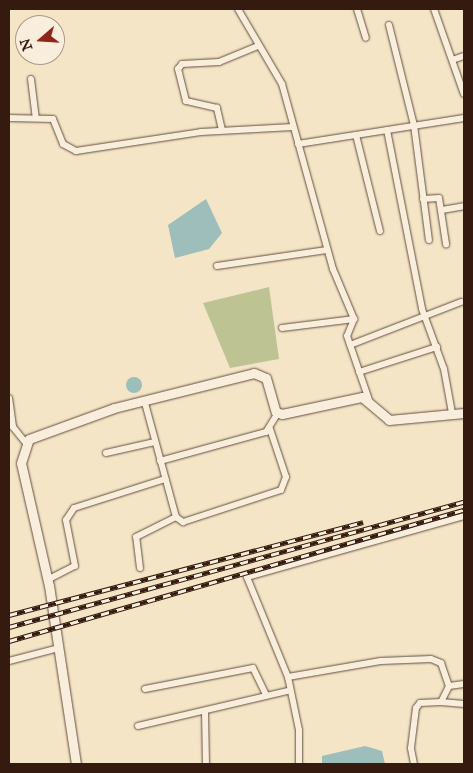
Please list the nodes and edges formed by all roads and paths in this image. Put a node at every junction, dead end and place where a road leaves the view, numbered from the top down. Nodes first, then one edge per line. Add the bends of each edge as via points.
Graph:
1 (238, 9) edge
2 (357, 9) edge
3 (434, 9) edge
4 (389, 25) dead end
5 (366, 38) dead end
6 (258, 46) junction
7 (464, 56) edge
8 (455, 59) junction
9 (31, 78) dead end
10 (464, 94) edge
11 (9, 118) edge
12 (36, 118) junction
13 (464, 118) edge
14 (414, 125) junction
15 (293, 127) junction
16 (222, 130) junction
17 (387, 130) junction
18 (356, 135) junction
19 (298, 144) junction
20 (423, 199) junction
21 (464, 206) edge
22 (442, 210) junction
23 (380, 231) dead end
24 (429, 240) dead end
25 (446, 244) dead end
26 (327, 250) junction
27 (217, 266) dead end
28 (461, 302) dead end
29 (426, 318) junction
30 (354, 319) junction
31 (282, 328) dead end
32 (350, 345) junction
33 (436, 347) junction
34 (359, 372) junction
35 (9, 398) edge
36 (369, 400) junction
37 (145, 403) junction
38 (278, 413) junction
39 (452, 413) junction
40 (464, 413) edge
41 (270, 429) junction
42 (25, 442) junction
43 (154, 442) junction
44 (106, 454) dead end
45 (160, 461) junction
46 (165, 479) junction
47 (464, 516) edge
48 (176, 517) junction
49 (140, 568) dead end
50 (47, 580) junction
51 (59, 648) junction
52 (9, 661) edge
53 (288, 677) junction
54 (464, 684) edge
55 (449, 686) junction
56 (145, 689) dead end
57 (288, 690) junction
58 (266, 695) junction
59 (441, 702) junction
60 (464, 704) edge
61 (205, 712) junction
62 (138, 726) dead end
63 (76, 764) edge
64 (206, 764) edge
65 (299, 764) edge
66 (414, 764) edge

1 - 6 street
2 - 5 street
3 - 8 street
4 - 14 street
6 - 15 street via 280,77
6 - 16 street via 219,62 178,69 186,101 216,108
7 - 8 street
8 - 10 street
9 - 12 street
11 - 12 street
12 - 16 street via 55,120 63,144 76,150
13 - 14 street
14 - 17 street
14 - 20 street
15 - 16 street
15 - 19 street
17 - 18 street
17 - 29 street
18 - 19 street
18 - 23 street
19 - 26 street
20 - 22 street via 439,198
20 - 24 street
21 - 22 street
22 - 25 street
26 - 27 street
26 - 30 street
28 - 29 street
29 - 32 street
29 - 33 street
30 - 31 street
30 - 32 street via 348,331
32 - 34 street
33 - 34 street
33 - 39 street
34 - 36 street
35 - 42 street via 13,427
36 - 38 street via 350,398
36 - 39 street via 389,420
37 - 38 street via 259,373 266,378
37 - 42 street via 70,422
37 - 43 street
38 - 41 street
39 - 40 street
41 - 45 street
41 - 48 street via 286,477 281,490 188,521
42 - 50 street via 21,463
43 - 44 street
43 - 45 street
45 - 46 street
46 - 48 street
46 - 50 street via 74,508 66,520 75,566
47 - 53 street via 247,577
48 - 49 street via 136,536
50 - 51 street
51 - 52 street
51 - 63 street
53 - 55 street via 381,661 431,659 441,663
53 - 57 street
54 - 55 street
55 - 59 street
56 - 58 street via 253,668
57 - 58 street
57 - 65 street via 299,730
58 - 61 street
59 - 60 street
59 - 66 street via 420,703 416,708 411,748
61 - 62 street
61 - 64 street

